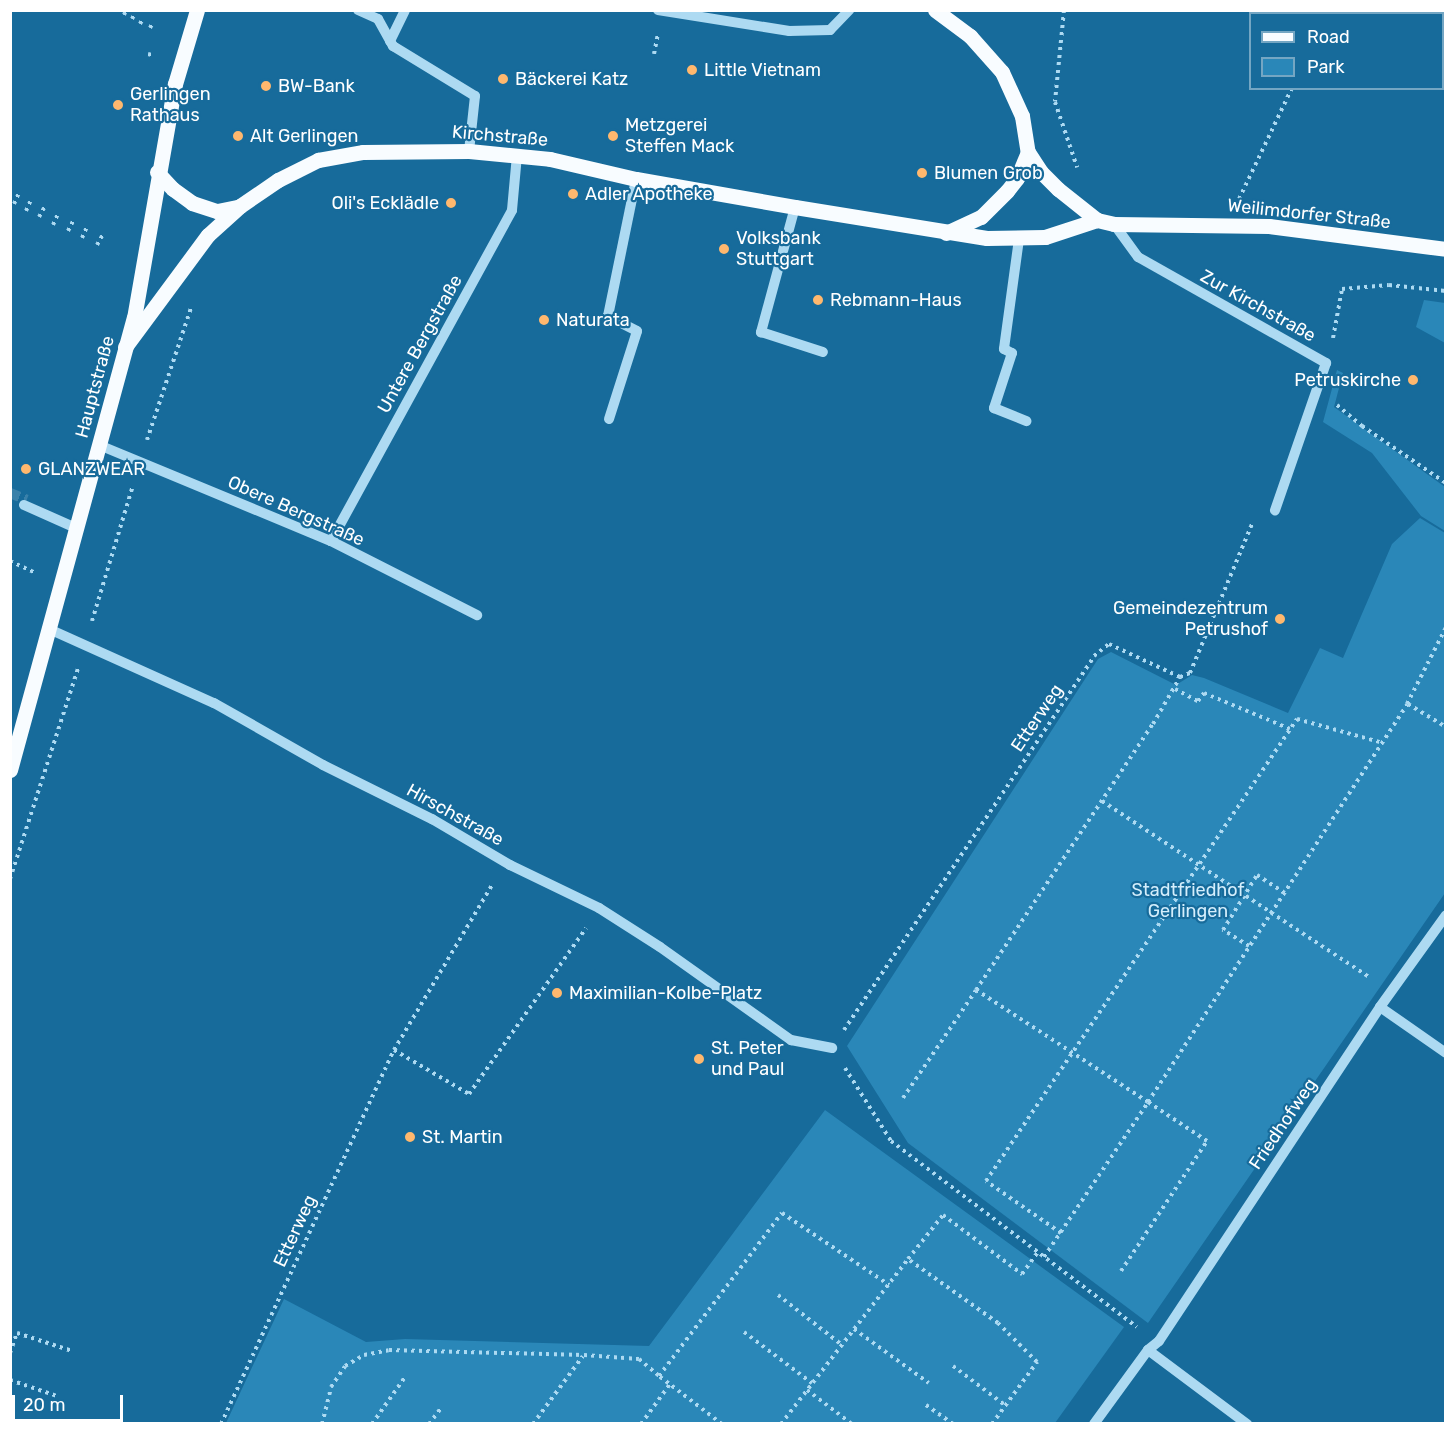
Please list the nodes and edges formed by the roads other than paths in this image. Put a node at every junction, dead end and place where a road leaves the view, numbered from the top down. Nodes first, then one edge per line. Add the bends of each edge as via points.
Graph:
1 (197, 10) edge
2 (358, 10) edge
3 (405, 10) edge
4 (658, 10) edge
5 (849, 10) edge
6 (934, 10) edge
7 (390, 41) junction
8 (469, 151) junction
9 (1028, 152) junction
10 (517, 155) junction
11 (157, 172) junction
12 (636, 179) junction
13 (240, 206) junction
14 (795, 207) junction
15 (1097, 220) junction
16 (1114, 224) junction
17 (946, 233) junction
18 (1019, 239) junction
19 (1446, 249) edge
20 (125, 347) junction
21 (823, 352) dead end
22 (609, 419) dead end
23 (1026, 421) dead end
24 (99, 445) junction
25 (26, 503) tunnel mouth
26 (1275, 510) road end
27 (77, 526) junction
28 (331, 541) junction
29 (477, 615) dead end
30 (49, 629) junction
31 (10, 770) edge
32 (1446, 915) edge
33 (1380, 1007) junction
34 (832, 1048) road end
35 (1446, 1053) edge
36 (1148, 1350) junction
37 (1094, 1424) edge
38 (1247, 1424) edge

1 - 11 main road, Hauptstraße via 175,84
2 - 7 street via 378,20
3 - 7 street
4 - 5 street via 789,31 830,30
6 - 9 main road via 970,36 1012,87
7 - 8 street via 475,96
8 - 10 main road, Kirchstraße
8 - 13 main road, Kirchstraße via 363,152 318,160 278,180
9 - 15 main road via 1058,189
9 - 17 main road via 1017,178 981,217
10 - 12 main road, Kirchstraße
10 - 28 street, Untere Bergstraße via 512,210
11 - 13 main road via 192,203 217,211
11 - 20 main road, Hauptstraße via 147,249
12 - 14 main road, Kirchstraße
12 - 22 street via 608,316 638,331
13 - 20 main road, Kirchstraße via 208,235
14 - 17 main road, Kirchstraße
14 - 21 street via 761,332
15 - 16 main road, Weilimdorfer Straße
15 - 18 main road, Kirchstraße via 1045,237
16 - 19 main road, Weilimdorfer Straße via 1269,226
16 - 26 street, Zur Kirchstraße via 1138,257 1326,363
17 - 18 main road, Kirchstraße
18 - 23 street via 1004,349 1012,353 994,408
20 - 24 main road, Hauptstraße
24 - 27 main road, Hauptstraße
24 - 28 street, Obere Bergstraße
25 - 27 street
27 - 30 main road, Hauptstraße
28 - 29 street, Obere Bergstraße
30 - 31 main road, Hauptstraße
30 - 34 street, Hirschstraße via 214,703 323,765 599,908 791,1040
32 - 33 street, Friedhofweg
33 - 35 street
33 - 36 street, Friedhofweg via 1160,1341
36 - 37 street, Friedhofweg
36 - 38 street

